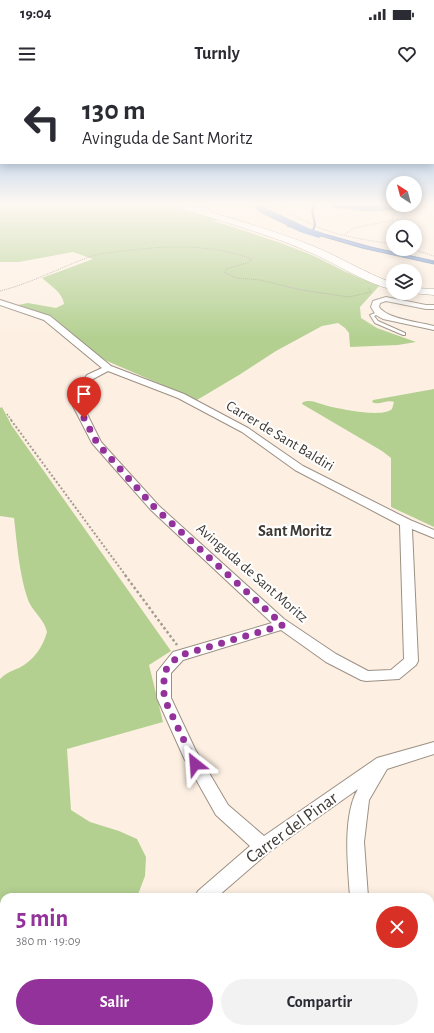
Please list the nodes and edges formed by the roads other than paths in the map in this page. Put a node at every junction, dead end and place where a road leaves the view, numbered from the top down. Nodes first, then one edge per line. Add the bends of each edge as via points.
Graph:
1 (312, 249) edge
2 (386, 284) edge
3 (422, 291) edge
4 (434, 292) edge
5 (0, 302) edge
6 (430, 307) edge
7 (379, 313) junction
8 (434, 313) edge
9 (434, 328) edge
10 (404, 334) dead end
11 (108, 368) junction
12 (406, 523) junction
13 (434, 534) edge
14 (283, 625) junction
15 (434, 748) edge
16 (383, 763) junction
17 (263, 846) junction
18 (209, 893) edge
19 (359, 893) edge

1 - 2 street
3 - 4 street
5 - 11 street, Carrer de Sant Baldiri via 47,318
6 - 7 street via 384,298 376,304
6 - 8 street via 429,312
7 - 9 street via 386,317
7 - 10 lane via 372,315 376,322
11 - 12 street, Carrer de Sant Baldiri via 181,396 245,430 299,468
11 - 14 street, Avinguda de Sant Moritz via 90,377 80,390 78,406 97,443 155,508
12 - 13 street, Carrer de Sant Baldiri
12 - 14 street, Avinguda de Sant Moritz via 411,661 394,675 366,676 331,658
14 - 17 street via 178,656 164,672 164,698 189,753 222,810
15 - 16 street, Carrer del Pinar
16 - 17 street, Carrer del Pinar
16 - 19 street via 361,799 355,842
17 - 18 street, Carrer del Pinar

